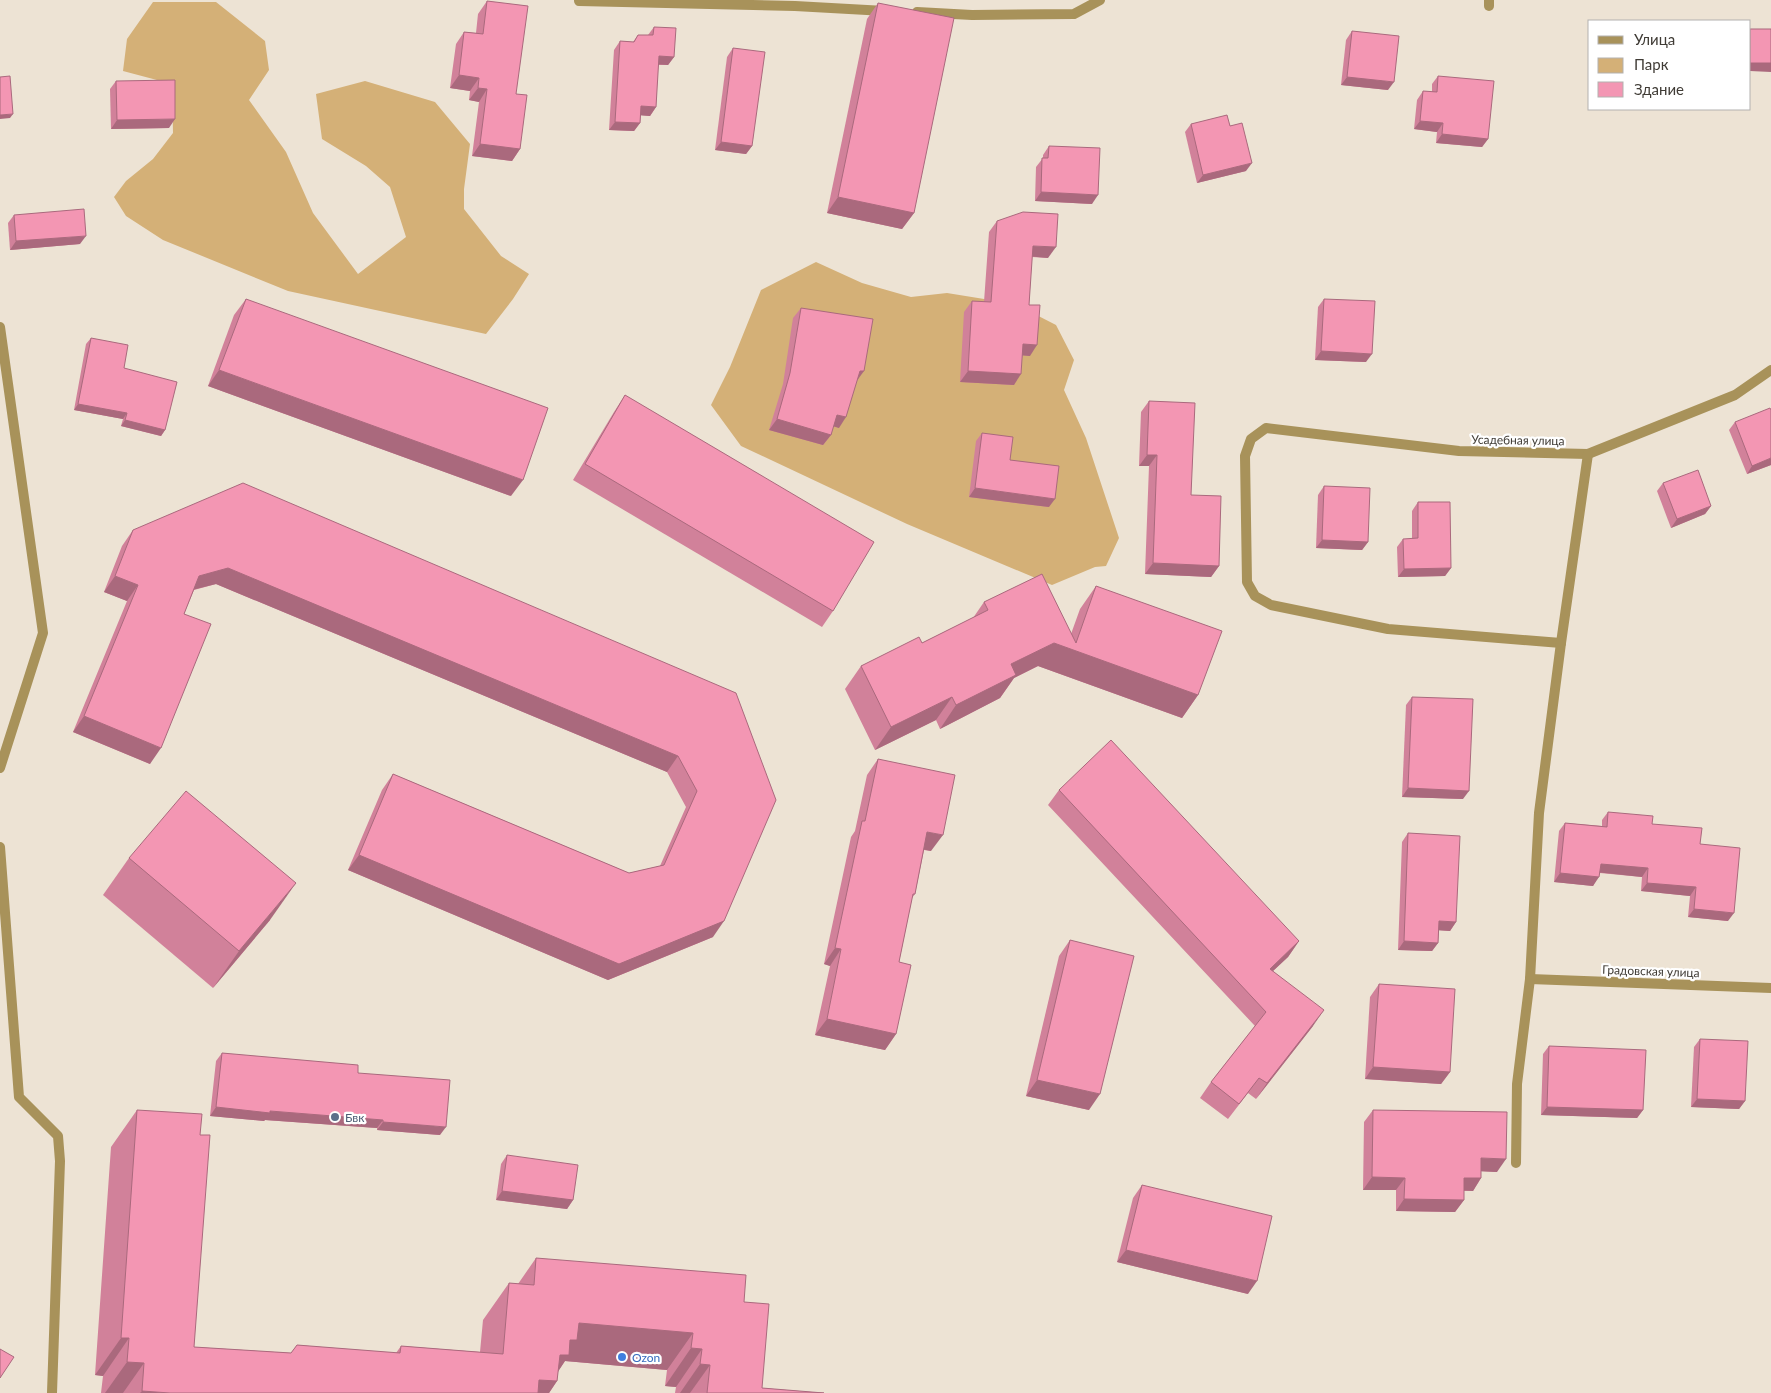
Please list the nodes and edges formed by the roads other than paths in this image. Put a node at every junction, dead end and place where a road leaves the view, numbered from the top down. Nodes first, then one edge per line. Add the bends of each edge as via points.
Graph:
1 (1100, 0) edge
2 (579, 1) edge
3 (0, 327) edge
4 (1771, 370) edge
5 (1588, 454) junction
6 (1561, 643) junction
7 (0, 768) edge
8 (0, 847) edge
9 (1530, 979) junction
10 (1771, 988) edge
11 (1516, 1164) dead end
12 (52, 1393) edge

1 - 2 street via 1074,14 972,15 795,6
3 - 7 street via 42,633
4 - 5 street, Усадебная улица via 1735,395
5 - 6 street
5 - 6 street, Усадебная улица via 1459,451 1266,428 1251,439 1245,456 1247,582 1255,596 1271,605 1388,629
6 - 9 street via 1539,812
8 - 12 street via 19,1097 58,1136 60,1152
9 - 10 street, Градовская улица
9 - 11 street via 1517,1084

